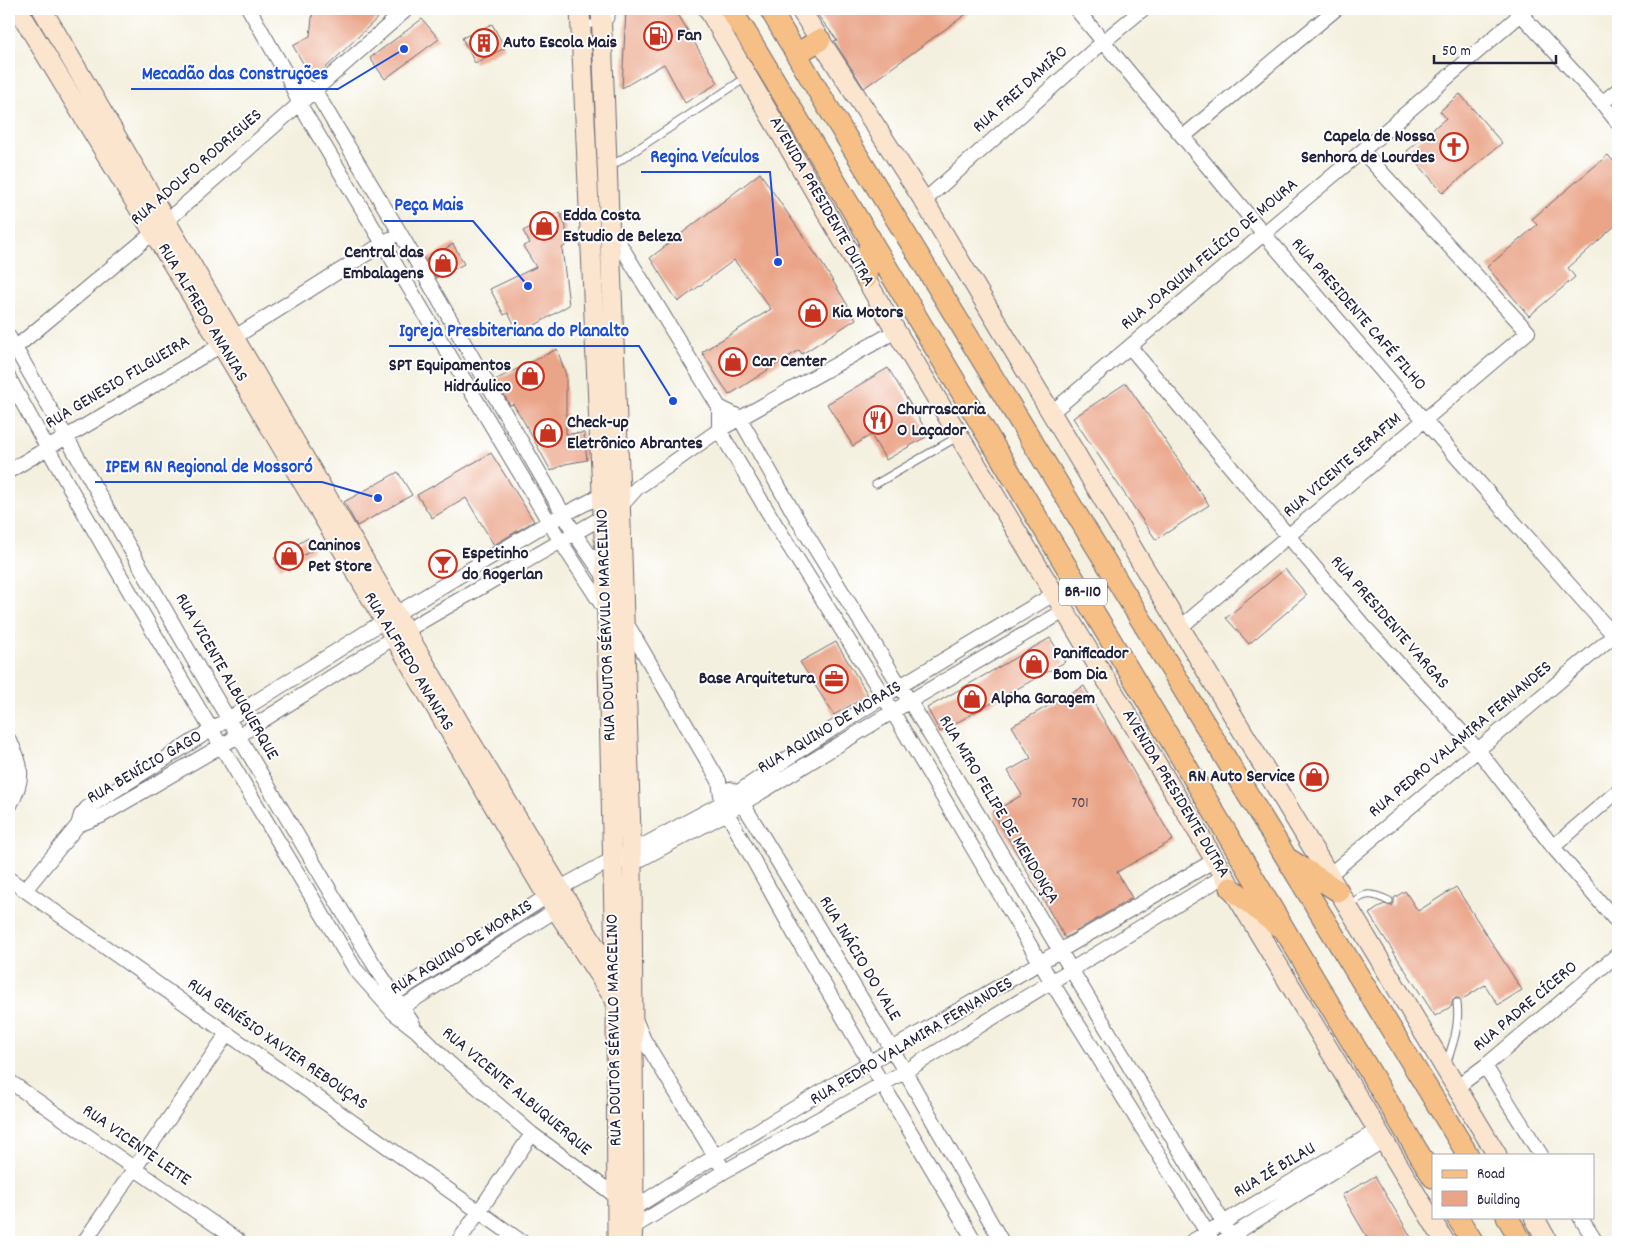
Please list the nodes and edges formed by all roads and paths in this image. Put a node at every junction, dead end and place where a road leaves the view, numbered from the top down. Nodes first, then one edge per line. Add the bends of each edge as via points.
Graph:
1 (18, 9) edge
2 (42, 9) edge
3 (249, 9) edge
4 (408, 9) edge
5 (614, 9) edge
6 (708, 9) edge
7 (730, 9) edge
8 (770, 9) edge
9 (800, 9) edge
10 (1076, 9) edge
11 (1143, 9) edge
12 (1336, 9) edge
13 (1521, 11) edge
14 (601, 16) edge
15 (580, 17) edge
16 (820, 40) junction
17 (1103, 42) junction
18 (796, 54) junction
19 (288, 77) junction
20 (748, 77) junction
21 (1618, 90) edge
22 (314, 92) junction
23 (299, 103) junction
24 (1602, 103) junction
25 (1618, 123) edge
26 (1184, 136) junction
27 (1362, 151) junction
28 (607, 168) junction
29 (924, 201) junction
30 (608, 225) junction
31 (160, 226) junction
32 (400, 233) junction
33 (1264, 234) junction
34 (870, 238) junction
35 (384, 243) junction
36 (866, 278) junction
37 (896, 331) junction
38 (228, 340) junction
39 (11, 346) edge
40 (1130, 347) junction
41 (9, 378) edge
42 (719, 407) junction
43 (1052, 412) junction
44 (739, 417) junction
45 (1424, 420) junction
46 (719, 430) junction
47 (66, 436) junction
48 (959, 436) junction
49 (47, 448) junction
50 (9, 471) edge
51 (876, 484) dead end
52 (628, 487) junction
53 (602, 495) junction
54 (620, 507) junction
55 (563, 514) junction
56 (603, 516) junction
57 (796, 517) junction
58 (549, 522) junction
59 (777, 527) junction
60 (575, 534) junction
61 (1289, 536) junction
62 (561, 542) junction
63 (606, 580) junction
64 (1054, 594) junction
65 (1064, 611) junction
66 (615, 615) junction
67 (395, 626) junction
68 (1181, 627) junction
69 (1617, 636) edge
70 (900, 686) junction
71 (884, 696) junction
72 (910, 701) junction
73 (892, 711) junction
74 (228, 718) junction
75 (211, 728) junction
76 (238, 736) junction
77 (9, 740) edge
78 (812, 742) junction
79 (221, 746) junction
80 (1478, 750) junction
81 (822, 754) junction
82 (140, 774) junction
83 (719, 781) junction
84 (149, 788) junction
85 (1618, 791) edge
86 (740, 799) junction
87 (9, 807) edge
88 (725, 808) junction
89 (78, 825) junction
90 (1553, 847) junction
91 (1285, 856) junction
92 (632, 858) junction
93 (613, 859) junction
94 (1223, 875) junction
95 (9, 879) edge
96 (24, 890) junction
97 (1338, 891) junction
98 (554, 898) junction
99 (336, 900) junction
100 (1389, 901) dead end
101 (319, 909) junction
102 (1618, 923) edge
103 (1289, 935) junction
104 (1060, 951) junction
105 (1618, 954) edge
106 (1041, 962) junction
107 (1070, 969) junction
108 (616, 981) junction
109 (1051, 981) junction
110 (387, 997) junction
111 (1457, 1003) dead end
112 (624, 1006) junction
113 (398, 1010) junction
114 (955, 1012) junction
115 (967, 1033) junction
116 (227, 1034) junction
117 (638, 1035) junction
118 (892, 1049) junction
119 (870, 1063) junction
120 (1485, 1066) junction
121 (1445, 1067) junction
122 (904, 1072) junction
123 (9, 1081) edge
124 (884, 1083) junction
125 (1457, 1087) junction
126 (532, 1134) junction
127 (1381, 1135) junction
128 (1467, 1154) edge
129 (1495, 1154) edge
130 (1540, 1154) edge
131 (714, 1157) junction
132 (136, 1168) junction
133 (725, 1171) junction
134 (1432, 1175) edge
135 (617, 1197) junction
136 (480, 1212) junction
137 (1458, 1218) edge
138 (1508, 1218) edge
139 (1519, 1218) edge
140 (1535, 1218) edge
141 (1581, 1218) edge
142 (625, 1229) edge
143 (1228, 1236) edge
144 (1210, 1237) edge
145 (84, 1242) edge
146 (240, 1242) edge
147 (458, 1242) edge
148 (522, 1242) edge
149 (975, 1242) edge
150 (1002, 1242) edge
151 (1190, 1242) edge
152 (1445, 1242) edge
153 (1473, 1242) edge
154 (1522, 1242) edge
155 (1527, 1242) edge
156 (1548, 1242) edge
157 (1596, 1242) edge

1 - 31 main road, RUA ALFREDO ANANIAS
2 - 31 main road, RUA ALFREDO ANANIAS
3 - 19 street, RUA INÁCIO DO VALE
4 - 22 street, RUA ADOLFO RODRIGUES
5 - 14 lane via 609,20
6 - 20 main road, AVENIDA PRESIDENTE DUTRA
7 - 34 main road, AVENIDA PRESIDENTE DUTRA / BR-110
8 - 18 main road, BR-110
9 - 16 main road
10 - 17 street, RUA PRESIDENTE CAFÉ FILHO
11 - 17 street, RUA FREI DAMIÃO
12 - 26 street
13 - 24 street
13 - 27 street, RUA JOAQUIM FELÍCIO DE MOURA
14 - 15 lane
14 - 28 main road, RUA DOUTOR SÉRVULO MARCELINO
15 - 53 main road, RUA DOUTOR SÉRVULO MARCELINO
16 - 18 main road
16 - 29 main road
17 - 26 street, RUA PRESIDENTE CAFÉ FILHO
17 - 29 street, RUA FREI DAMIÃO
18 - 91 main road, BR-110
19 - 22 street
19 - 23 street, RUA INÁCIO DO VALE
20 - 28 lane
20 - 36 main road, AVENIDA PRESIDENTE DUTRA
21 - 24 street
22 - 23 street, RUA ADOLFO RODRIGUES
22 - 32 street
23 - 31 street, RUA ADOLFO RODRIGUES
23 - 35 street, RUA INÁCIO DO VALE
24 - 25 street
26 - 33 street, RUA PRESIDENTE CAFÉ FILHO
27 - 33 street, RUA JOAQUIM FELÍCIO DE MOURA
27 - 45 street, RUA VICENTE SERAFIM via 1528,332
28 - 30 main road, RUA DOUTOR SÉRVULO MARCELINO
29 - 43 main road
30 - 42 street
30 - 52 main road, RUA DOUTOR SÉRVULO MARCELINO
31 - 38 main road, RUA ALFREDO ANANIAS
31 - 39 street, RUA ADOLFO RODRIGUES
32 - 35 street, RUA GENESIO FILGUEIRA
32 - 55 street
33 - 40 street, RUA JOAQUIM FELÍCIO DE MOURA
33 - 45 street, RUA PRESIDENTE CAFÉ FILHO
34 - 36 main road
34 - 103 main road, AVENIDA PRESIDENTE DUTRA / BR-110
35 - 38 street, RUA GENESIO FILGUEIRA
35 - 58 street, RUA INÁCIO DO VALE
36 - 37 main road, AVENIDA PRESIDENTE DUTRA
37 - 44 street, RUA BENÍCIO GAGO
37 - 48 main road, AVENIDA PRESIDENTE DUTRA
38 - 47 street, RUA GENESIO FILGUEIRA
38 - 67 main road, RUA ALFREDO ANANIAS
39 - 47 street, RUA VICENTE ALBUQUERQUE
40 - 43 street, RUA JOAQUIM FELÍCIO DE MOURA
40 - 61 street, RUA PRESIDENTE VARGAS
41 - 49 street, RUA VICENTE ALBUQUERQUE
42 - 44 street
42 - 46 street
43 - 68 main road
44 - 46 street, RUA BENÍCIO GAGO
44 - 57 street, RUA MIRO FELIPE DE MENDONÇA
45 - 61 street, RUA VICENTE SERAFIM
45 - 69 street, RUA PRESIDENTE CAFÉ FILHO
46 - 52 street, RUA BENÍCIO GAGO
46 - 59 street
47 - 49 street, RUA GENESIO FILGUEIRA
47 - 74 street, RUA VICENTE ALBUQUERQUE
48 - 51 lane
48 - 64 main road, AVENIDA PRESIDENTE DUTRA
49 - 50 street, RUA GENESIO FILGUEIRA
49 - 75 street, RUA VICENTE ALBUQUERQUE
52 - 53 street, RUA BENÍCIO GAGO
52 - 54 main road, RUA DOUTOR SÉRVULO MARCELINO
53 - 55 street, RUA BENÍCIO GAGO
53 - 56 main road, RUA DOUTOR SÉRVULO MARCELINO
54 - 56 street, RUA BENÍCIO GAGO
54 - 66 main road, RUA DOUTOR SÉRVULO MARCELINO
55 - 58 street, RUA BENÍCIO GAGO
55 - 60 street
56 - 60 street, RUA BENÍCIO GAGO
56 - 63 main road, RUA DOUTOR SÉRVULO MARCELINO
57 - 59 street
57 - 70 street, RUA MIRO FELIPE DE MENDONÇA
58 - 62 street, RUA INÁCIO DO VALE
58 - 67 street, RUA BENÍCIO GAGO
59 - 71 street
60 - 62 street, RUA BENÍCIO GAGO
60 - 63 street
61 - 68 street, RUA VICENTE SERAFIM
61 - 80 street, RUA PRESIDENTE VARGAS via 1362,624
62 - 66 street, RUA INÁCIO DO VALE
62 - 67 street, RUA BENÍCIO GAGO
63 - 66 main road, RUA DOUTOR SÉRVULO MARCELINO
64 - 65 main road, AVENIDA PRESIDENTE DUTRA
64 - 70 street, RUA AQUINO DE MORAIS
65 - 72 street, RUA AQUINO DE MORAIS
65 - 94 main road, AVENIDA PRESIDENTE DUTRA
66 - 83 street, RUA INÁCIO DO VALE
66 - 92 main road, RUA DOUTOR SÉRVULO MARCELINO
66 - 93 main road, RUA DOUTOR SÉRVULO MARCELINO
67 - 74 street, RUA BENÍCIO GAGO
67 - 76 street, RUA BENÍCIO GAGO
67 - 98 main road, RUA ALFREDO ANANIAS
68 - 97 main road
69 - 80 street, RUA PEDRO VALAMIRA FERNANDES
70 - 71 street, RUA AQUINO DE MORAIS
70 - 72 street, RUA MIRO FELIPE DE MENDONÇA
71 - 73 street
71 - 78 street, RUA AQUINO DE MORAIS
72 - 73 street, RUA AQUINO DE MORAIS
72 - 104 street, RUA MIRO FELIPE DE MENDONÇA
73 - 81 street, RUA AQUINO DE MORAIS
73 - 106 street
74 - 75 street, RUA BENÍCIO GAGO
74 - 76 street, RUA VICENTE ALBUQUERQUE
75 - 79 street, RUA VICENTE ALBUQUERQUE
75 - 82 street, RUA BENÍCIO GAGO
76 - 79 street, RUA BENÍCIO GAGO
76 - 99 street, RUA VICENTE ALBUQUERQUE
77 - 87 street via 21,768 16,794
78 - 81 street
78 - 86 street, RUA AQUINO DE MORAIS
79 - 84 street, RUA BENÍCIO GAGO
79 - 101 street, RUA VICENTE ALBUQUERQUE
80 - 90 street, RUA PRESIDENTE VARGAS
80 - 97 street, RUA PEDRO VALAMIRA FERNANDES
81 - 86 street, RUA AQUINO DE MORAIS
82 - 84 street
82 - 89 street, RUA BENÍCIO GAGO via 87,808
83 - 86 street, RUA INÁCIO DO VALE
83 - 88 street, RUA INÁCIO DO VALE
84 - 89 street, RUA BENÍCIO GAGO via 101,816
85 - 90 street
86 - 88 street, RUA AQUINO DE MORAIS
86 - 118 street, RUA INÁCIO DO VALE
88 - 92 street, RUA AQUINO DE MORAIS
88 - 119 street, RUA INÁCIO DO VALE
89 - 96 street
90 - 102 street, RUA PRESIDENTE VARGAS
91 - 97 main road
91 - 128 main road, BR-110
92 - 93 street
92 - 112 main road, RUA DOUTOR SÉRVULO MARCELINO
93 - 98 street, RUA AQUINO DE MORAIS
93 - 108 main road, RUA DOUTOR SÉRVULO MARCELINO
94 - 103 main road
94 - 104 street, RUA PEDRO VALAMIRA FERNANDES
94 - 107 street, RUA PEDRO VALAMIRA FERNANDES
94 - 127 main road, AVENIDA PRESIDENTE DUTRA
95 - 96 street, RUA GENÉSIO XAVIER REBOUÇAS
96 - 116 street, RUA GENÉSIO XAVIER REBOUÇAS
97 - 100 lane via 1360,896 1368,894
97 - 121 main road
98 - 108 main road, RUA ALFREDO ANANIAS
98 - 110 street, RUA AQUINO DE MORAIS
98 - 112 main road, RUA ALFREDO ANANIAS
98 - 113 street, RUA AQUINO DE MORAIS
99 - 101 street
99 - 110 street, RUA VICENTE ALBUQUERQUE via 373,963
101 - 110 street, RUA VICENTE ALBUQUERQUE via 355,969
103 - 134 main road, AVENIDA PRESIDENTE DUTRA / BR-110
104 - 106 street, RUA PEDRO VALAMIRA FERNANDES
104 - 107 street, RUA MIRO FELIPE DE MENDONÇA
105 - 120 street, RUA PADRE CÍCERO
106 - 109 street
106 - 114 street, RUA PEDRO VALAMIRA FERNANDES
107 - 109 street, RUA PEDRO VALAMIRA FERNANDES
107 - 143 street, RUA MIRO FELIPE DE MENDONÇA
108 - 112 main road, RUA ALFREDO ANANIAS
109 - 115 street, RUA PEDRO VALAMIRA FERNANDES
109 - 144 street
110 - 113 street, RUA VICENTE ALBUQUERQUE
111 - 121 lane via 1456,1036
112 - 117 main road, RUA DOUTOR SÉRVULO MARCELINO
112 - 135 main road, RUA DOUTOR SÉRVULO MARCELINO
113 - 126 street, RUA VICENTE ALBUQUERQUE via 448,1062
114 - 115 street
114 - 118 street, RUA PEDRO VALAMIRA FERNANDES
115 - 122 street, RUA PEDRO VALAMIRA FERNANDES
116 - 132 street
116 - 136 street, RUA GENÉSIO XAVIER REBOUÇAS
117 - 131 street
117 - 142 main road, RUA DOUTOR SÉRVULO MARCELINO
118 - 119 street, RUA PEDRO VALAMIRA FERNANDES
118 - 122 street, RUA INÁCIO DO VALE
119 - 124 street, RUA INÁCIO DO VALE
119 - 131 street, RUA PEDRO VALAMIRA FERNANDES
120 - 125 street, RUA PADRE CÍCERO
120 - 130 street
121 - 125 main road
122 - 124 street, RUA PEDRO VALAMIRA FERNANDES
122 - 150 street, RUA INÁCIO DO VALE
123 - 132 street, RUA VICENTE LEITE
124 - 133 street, RUA PEDRO VALAMIRA FERNANDES
124 - 149 street, RUA INÁCIO DO VALE
125 - 129 main road
126 - 135 street, RUA VICENTE ALBUQUERQUE
126 - 136 street
127 - 143 street, RUA ZÉ BILAU
127 - 152 main road, AVENIDA PRESIDENTE DUTRA
131 - 133 street
131 - 142 street, RUA PEDRO VALAMIRA FERNANDES
132 - 145 street
132 - 146 street, RUA VICENTE LEITE
133 - 142 street, RUA PEDRO VALAMIRA FERNANDES
135 - 142 main road, RUA DOUTOR SÉRVULO MARCELINO
136 - 147 street
136 - 148 street, RUA GENÉSIO XAVIER REBOUÇAS
137 - 153 main road
138 - 154 main road
139 - 155 main road
140 - 156 main road
141 - 157 street
143 - 144 street, RUA ZÉ BILAU
144 - 151 street, RUA ZÉ BILAU

